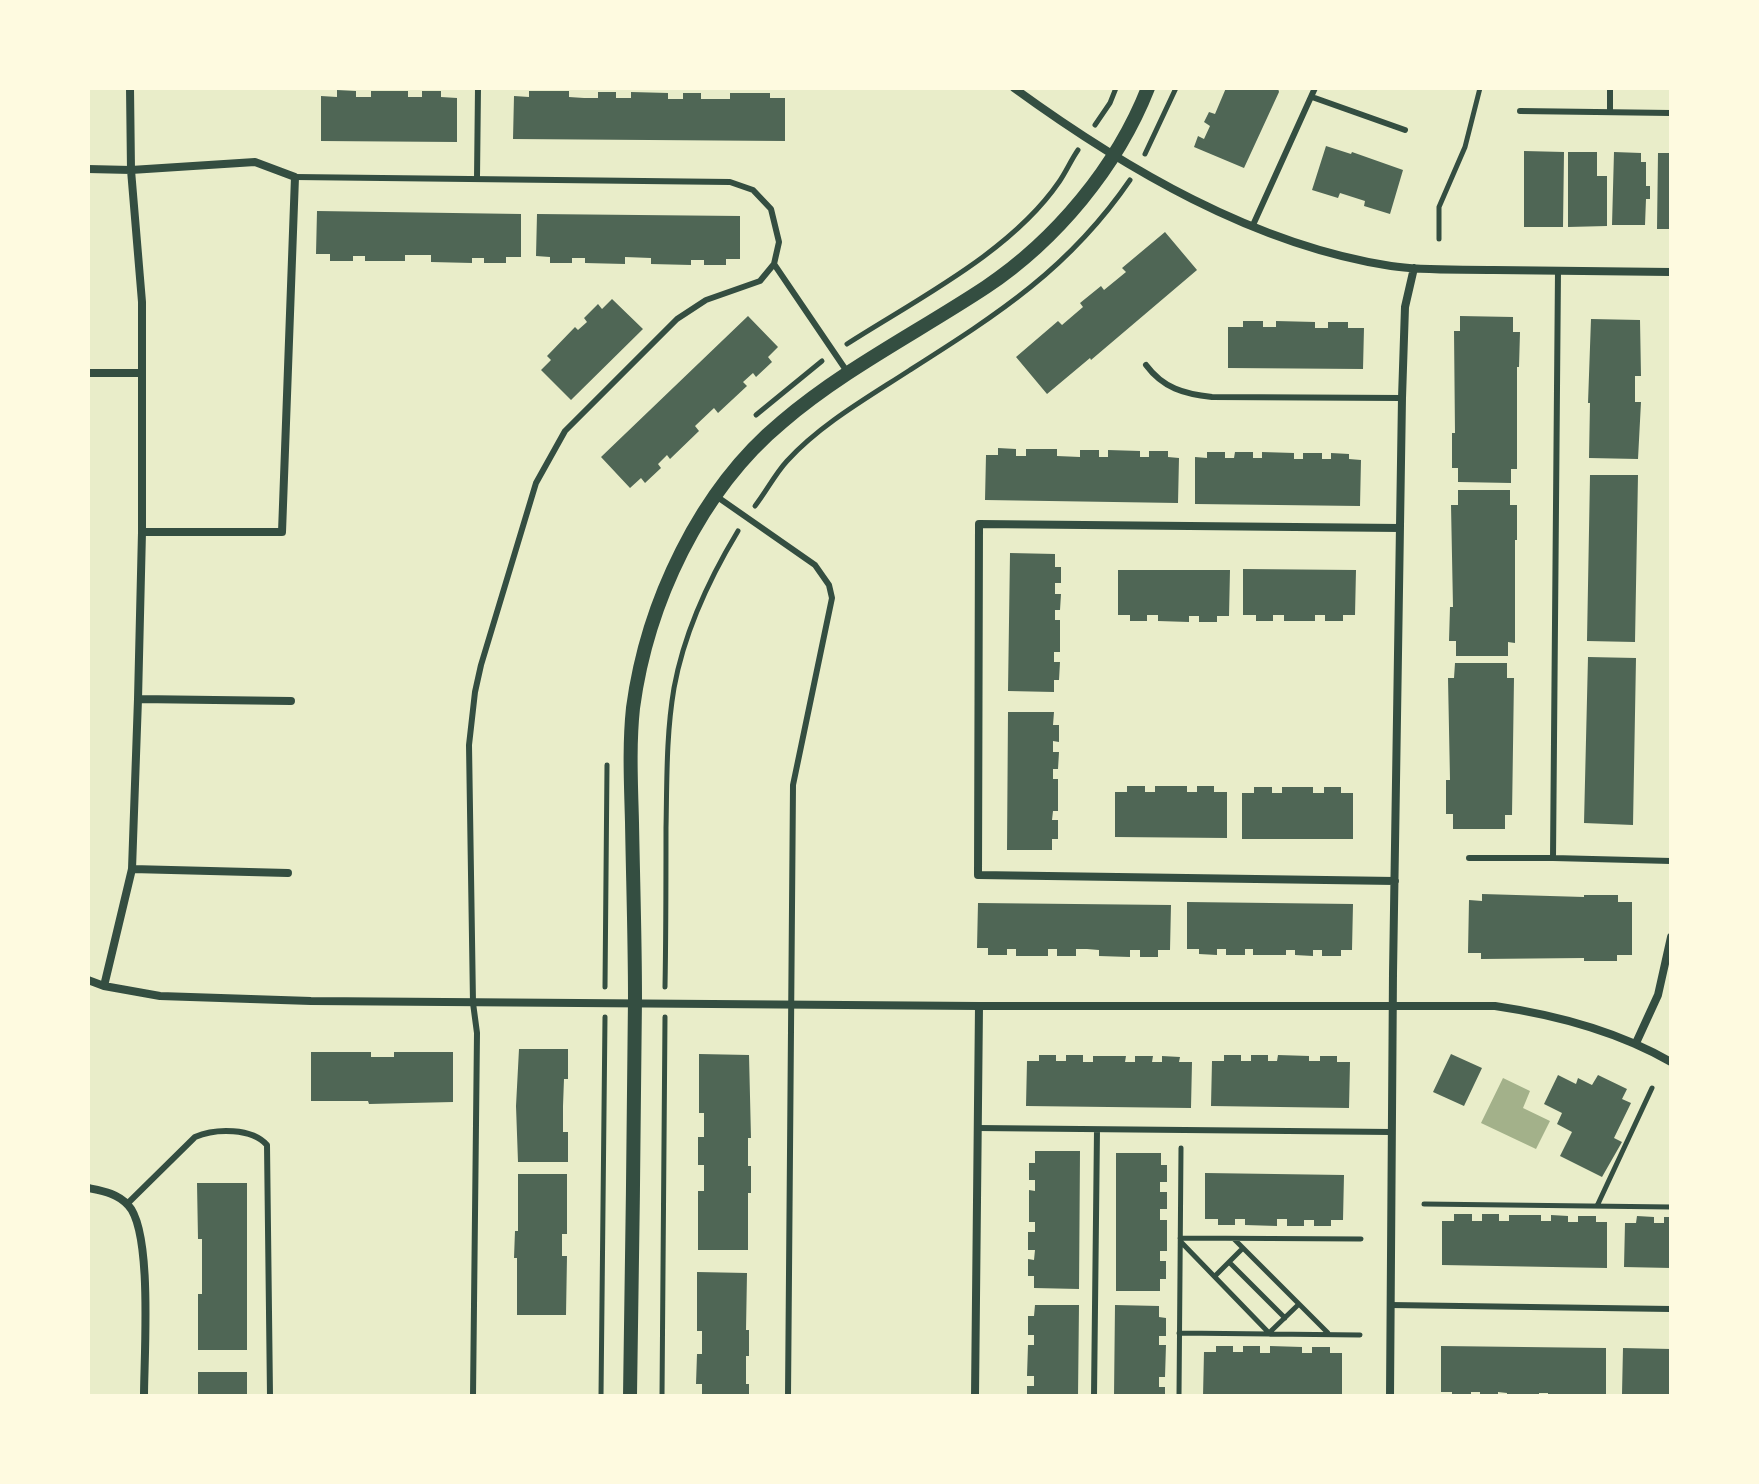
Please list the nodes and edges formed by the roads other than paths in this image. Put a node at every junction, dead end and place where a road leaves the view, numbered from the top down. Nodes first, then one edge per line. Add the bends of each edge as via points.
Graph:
1 (130, 88) edge
2 (478, 88) edge
3 (1014, 88) edge
4 (1148, 88) edge
5 (1315, 88) edge
6 (1610, 88) edge
7 (1312, 97) junction
8 (1520, 111) dead end
9 (1610, 112) junction
10 (1671, 113) edge
11 (1405, 130) dead end
12 (1112, 155) junction
13 (88, 169) edge
14 (131, 170) junction
15 (295, 177) junction
16 (477, 178) junction
17 (1253, 225) junction
18 (774, 264) junction
19 (1414, 268) junction
20 (1558, 271) junction
21 (1671, 272) edge
22 (1146, 365) dead end
23 (88, 373) edge
24 (142, 373) junction
25 (848, 373) junction
26 (1402, 398) junction
27 (716, 496) junction
28 (1400, 528) junction
29 (142, 532) junction
30 (138, 699) junction
31 (291, 701) dead end
32 (1469, 858) dead end
33 (1553, 858) junction
34 (1671, 861) edge
35 (132, 869) junction
36 (288, 873) dead end
37 (1395, 881) junction
38 (1671, 937) edge
39 (88, 980) edge
40 (104, 986) junction
41 (473, 1003) junction
42 (635, 1003) junction
43 (792, 1005) junction
44 (1393, 1005) junction
45 (979, 1006) junction
46 (1636, 1043) junction
47 (1671, 1062) edge
48 (978, 1128) junction
49 (1097, 1130) junction
50 (1391, 1132) junction
51 (88, 1188) edge
52 (127, 1204) junction
53 (1390, 1305) junction
54 (1671, 1309) edge
55 (144, 1396) edge
56 (270, 1396) edge
57 (473, 1396) edge
58 (630, 1396) edge
59 (788, 1396) edge
60 (975, 1396) edge
61 (1094, 1396) edge
62 (1390, 1396) edge

1 - 14 street
2 - 16 lane
3 - 12 street
4 - 12 street
5 - 7 lane
6 - 9 lane
7 - 11 lane
7 - 17 lane
8 - 9 lane
9 - 10 lane
12 - 17 street via 1173,190
12 - 25 street via 1085,195 1025,257
13 - 14 street
14 - 15 street via 255,162
14 - 24 street
15 - 16 lane
15 - 29 street via 282,532
16 - 18 lane via 742,185 771,209 779,242
17 - 19 street via 1359,261
18 - 25 lane
18 - 41 lane via 760,281 706,300 677,319 577,417 536,483 481,665 471,718
19 - 20 street
19 - 26 street via 1405,307
20 - 21 street
20 - 33 lane
22 - 26 lane via 1166,386 1188,395
23 - 24 street
24 - 29 street
25 - 27 street via 777,425
26 - 28 street
27 - 42 street via 662,596 633,707
27 - 43 lane via 815,565 832,598 793,785
28 - 37 street
28 - 37 street via 979,524 978,875
29 - 30 street
30 - 31 street
30 - 35 street
32 - 33 lane
33 - 34 lane
35 - 36 street
35 - 40 street
37 - 44 street
38 - 46 street via 1658,995
39 - 40 street
40 - 41 street via 160,996
41 - 42 street
41 - 57 lane
42 - 43 street
42 - 58 street
43 - 45 street
43 - 59 lane
44 - 45 street
44 - 46 street via 1531,1011
44 - 50 street
45 - 48 street
46 - 47 street
48 - 49 lane
48 - 60 street
49 - 50 lane
49 - 61 lane
50 - 53 street
51 - 52 street via 112,1193
52 - 55 street via 141,1230
52 - 56 lane via 195,1137 243,1132 267,1145
53 - 54 lane
53 - 62 street

